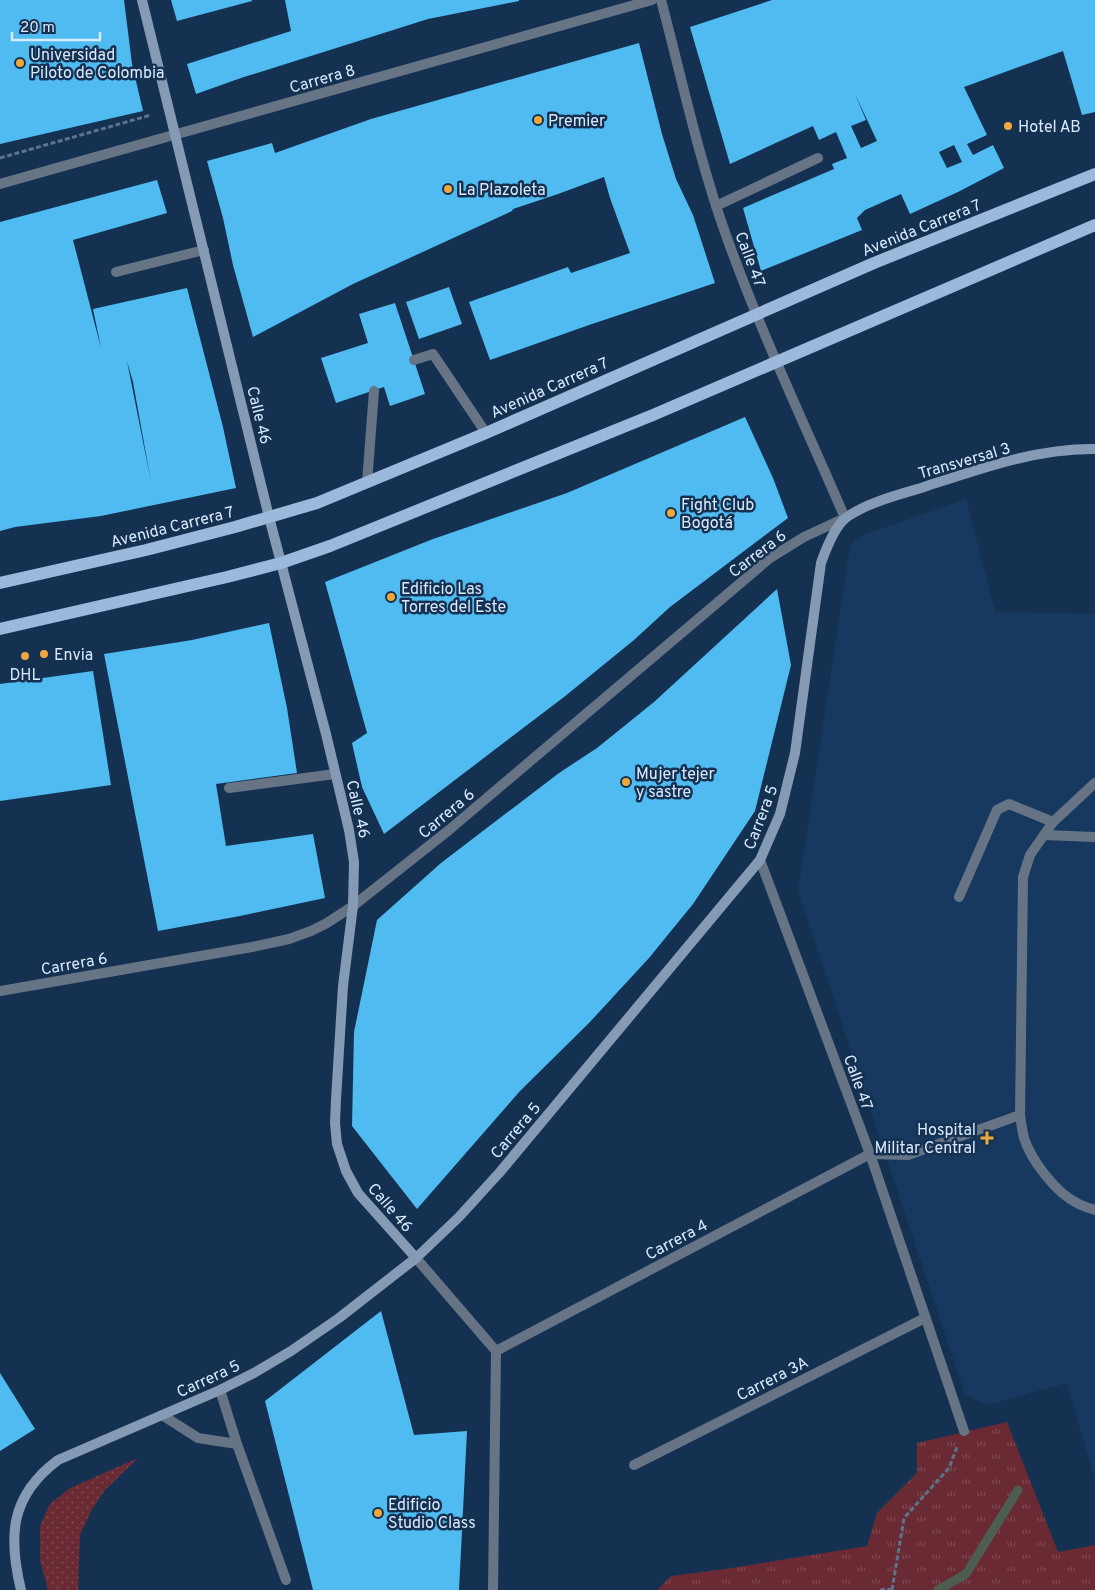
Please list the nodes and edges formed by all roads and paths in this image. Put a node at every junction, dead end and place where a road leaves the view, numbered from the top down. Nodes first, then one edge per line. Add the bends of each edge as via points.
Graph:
1 (142, 0) edge
2 (652, 0) edge
3 (661, 0) edge
4 (157, 114) dead end
5 (175, 134) junction
6 (0, 158) edge
7 (818, 158) dead end
8 (1095, 174) edge
9 (0, 184) edge
10 (716, 206) junction
11 (1095, 225) edge
12 (204, 250) junction
13 (116, 272) dead end
14 (756, 314) junction
15 (414, 360) dead end
16 (777, 360) junction
17 (374, 391) dead end
18 (486, 433) junction
19 (1095, 449) edge
20 (367, 483) junction
21 (269, 516) junction
22 (845, 518) junction
23 (281, 563) junction
24 (0, 583) edge
25 (0, 629) edge
26 (335, 774) junction
27 (1094, 785) edge
28 (229, 788) dead end
29 (1053, 822) junction
30 (1044, 835) junction
31 (1095, 837) edge
32 (760, 860) junction
33 (959, 897) dead end
34 (353, 906) junction
35 (0, 992) edge
36 (1020, 1115) junction
37 (870, 1154) junction
38 (1095, 1210) edge
39 (416, 1258) junction
40 (925, 1318) junction
41 (496, 1351) junction
42 (220, 1390) junction
43 (162, 1415) junction
44 (964, 1430) joint
45 (237, 1444) junction
46 (634, 1465) dead end
47 (286, 1580) dead end
48 (22, 1590) edge
49 (492, 1590) edge
50 (880, 1590) edge
51 (892, 1590) edge

1 - 5 street, Calle 46
2 - 5 street, Carrera 8
3 - 10 street, Calle 47
4 - 6 path
5 - 9 street, Carrera 8
5 - 12 street, Calle 46
7 - 10 street
8 - 14 main road, Avenida Carrera 7
10 - 14 street, Calle 47
11 - 16 main road
12 - 13 street
12 - 21 street, Calle 46
14 - 16 street, Calle 47
14 - 18 main road, Avenida Carrera 7
15 - 18 street via 433,354
16 - 22 street, Calle 47
16 - 23 main road via 635,422 338,543
17 - 20 street
18 - 20 main road, Avenida Carrera 7
19 - 22 street, Transversal 3 via 1003,463 880,501
20 - 21 main road, Avenida Carrera 7 via 317,503
21 - 23 street, Calle 46
21 - 24 main road, Avenida Carrera 7 via 146,550
22 - 32 street, Carrera 5 via 828,542 821,563 795,753 780,814
22 - 34 street, Carrera 6 via 804,537 770,558 449,830
23 - 25 main road
23 - 26 street, Calle 46
26 - 28 street
26 - 34 street, Calle 46 via 354,862
27 - 29 street
29 - 30 street
29 - 33 street via 1009,804 998,810
30 - 31 street
30 - 36 street via 1030,855 1023,877
32 - 37 street, Calle 47
32 - 39 street, Carrera 5 via 500,1172
34 - 35 street, Carrera 6 via 310,931 262,945
34 - 39 street, Calle 46 via 343,986 335,1123 337,1144 358,1193
36 - 37 street via 908,1155
36 - 38 street via 1024,1137 1043,1173 1076,1203
37 - 40 street, Calle 47
37 - 41 street, Carrera 4
39 - 41 street, Calle 46
39 - 42 street, Carrera 5 via 291,1351
40 - 44 street, Calle 47
40 - 46 street, Carrera 3A
41 - 49 street
42 - 43 street, Carrera 5
42 - 45 street
43 - 45 street via 198,1438
43 - 48 street, Carrera 5 via 58,1460 43,1471 25,1494 16,1517 14,1543
44 - 51 path via 949,1468 904,1518
45 - 47 street
50 - 51 path

